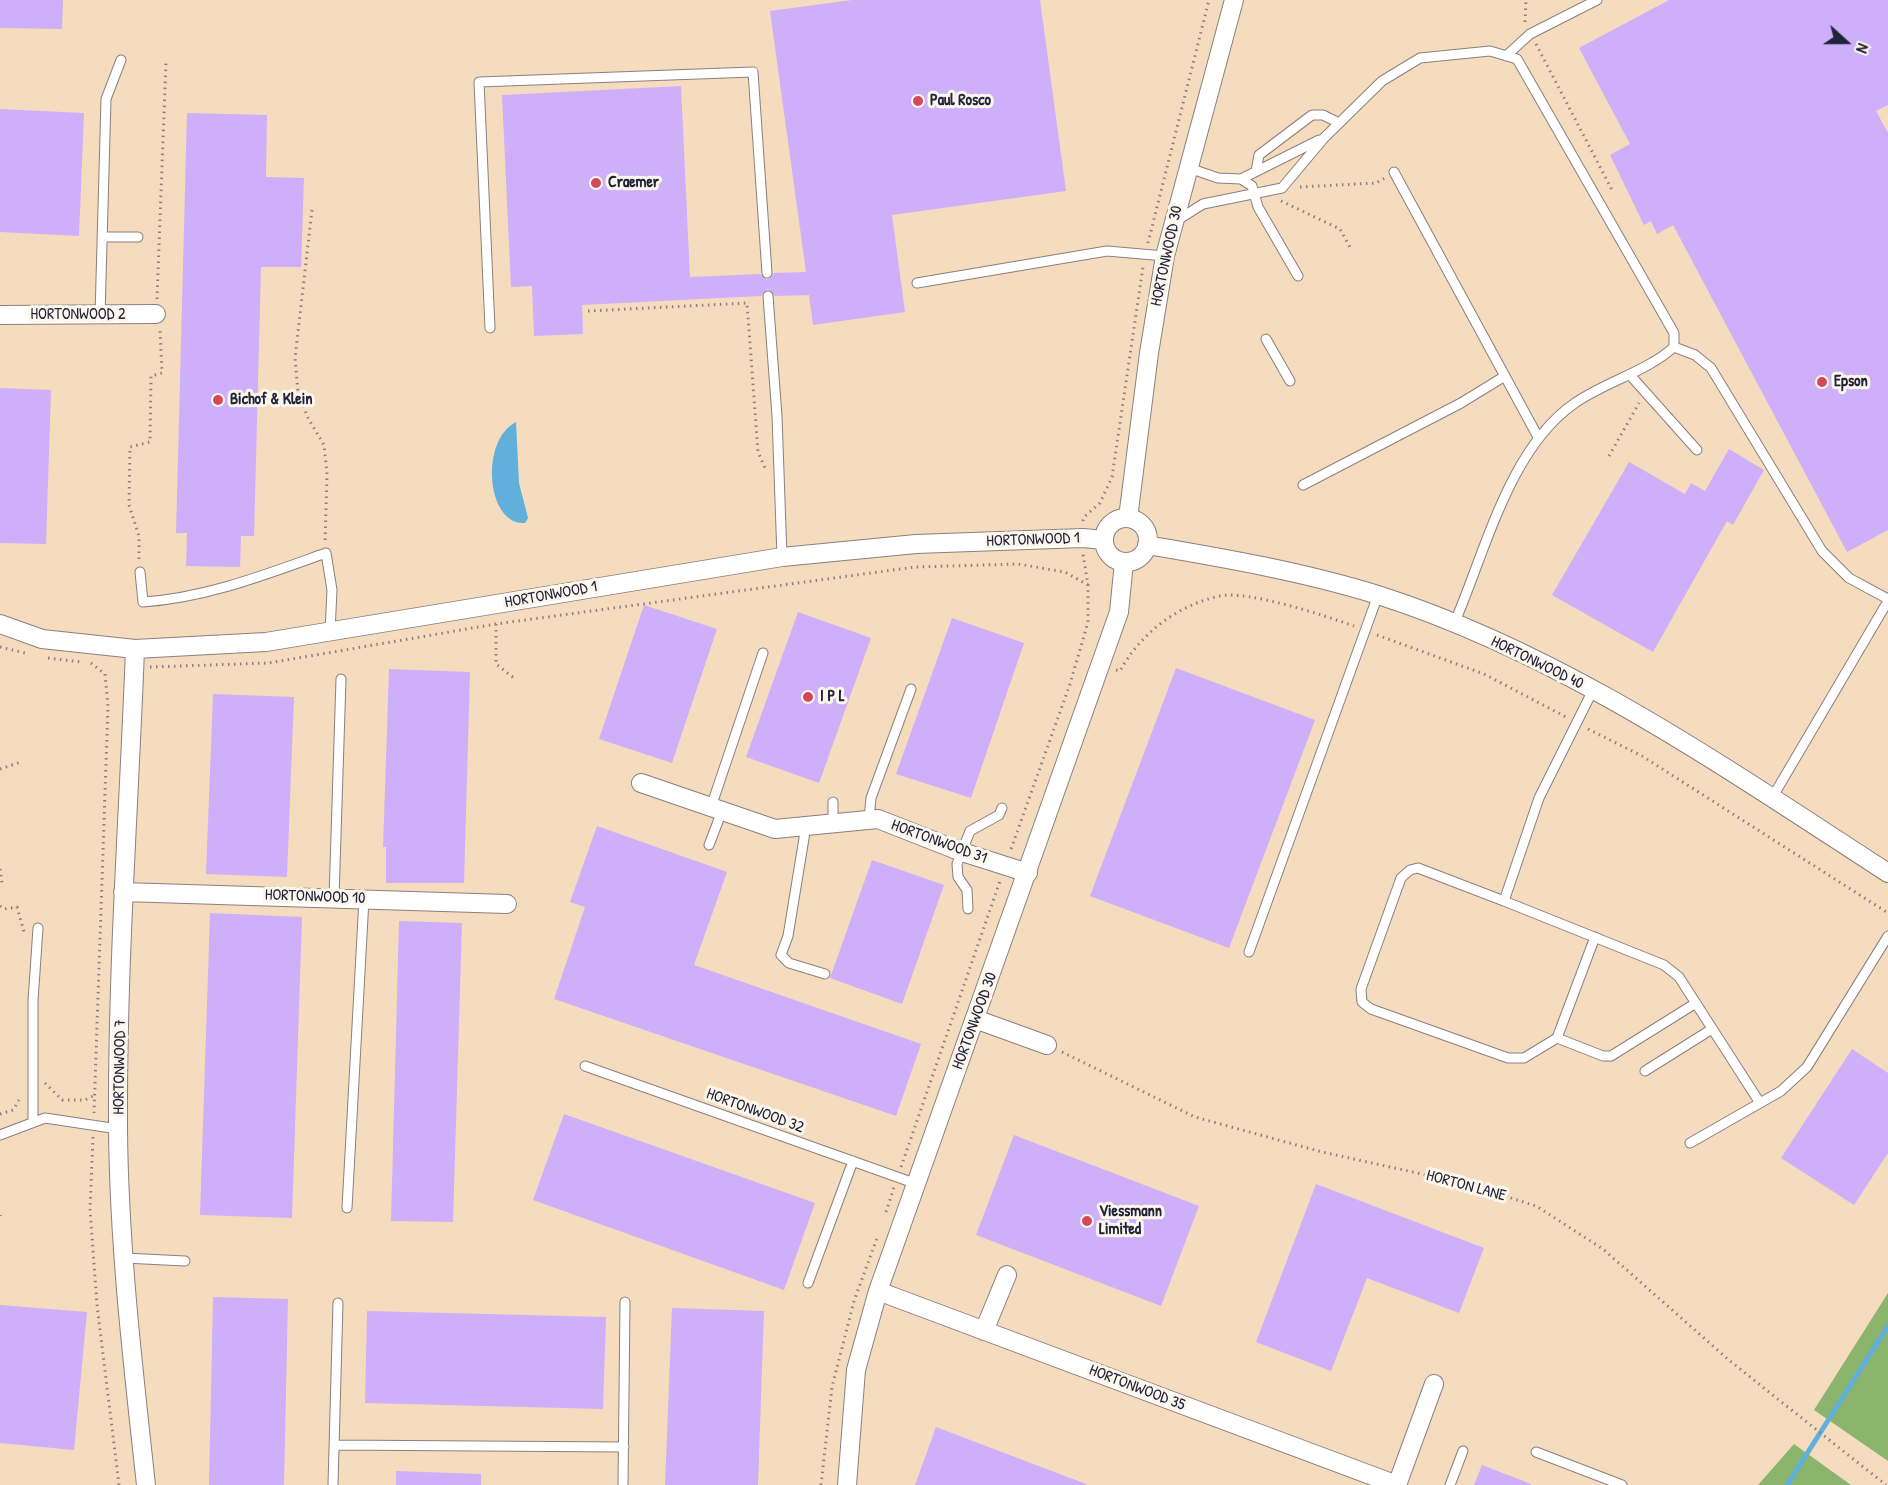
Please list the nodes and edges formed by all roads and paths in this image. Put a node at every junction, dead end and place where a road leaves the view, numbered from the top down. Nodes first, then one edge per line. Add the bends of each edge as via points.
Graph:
1 (1209, 0) edge
2 (1234, 0) edge
3 (1526, 0) edge
4 (1597, 0) edge
5 (1530, 34) junction
6 (1506, 56) junction
7 (121, 60) dead end
8 (1339, 123) junction
9 (1323, 138) junction
10 (1189, 168) junction
11 (1256, 171) junction
12 (1394, 172) joint
13 (1241, 179) junction
14 (1295, 187) dead end
15 (1612, 190) dead end
16 (1254, 193) junction
17 (1275, 197) dead end
18 (312, 210) dead end
19 (1172, 224) junction
20 (102, 237) junction
21 (138, 237) dead end
22 (1149, 239) dead end
23 (1351, 249) dead end
24 (1165, 256) junction
25 (767, 273) dead end
26 (1141, 274) dead end
27 (1298, 276) dead end
28 (917, 283) dead end
29 (768, 296) dead end
30 (588, 311) dead end
31 (156, 314) dead end
32 (0, 315) edge
33 (100, 316) junction
34 (490, 328) dead end
35 (1266, 339) dead end
36 (1674, 346) junction
37 (1629, 375) junction
38 (1505, 376) junction
39 (1290, 381) dead end
40 (1644, 392) junction
41 (1538, 437) junction
42 (1697, 450) dead end
43 (1609, 456) dead end
44 (766, 478) dead end
45 (1303, 485) dead end
46 (1084, 517) dead end
47 (1128, 518) junction
48 (1104, 540) junction
49 (1147, 545) junction
50 (326, 553) junction
51 (782, 557) junction
52 (1083, 561) dead end
53 (1124, 562) junction
54 (140, 572) dead end
55 (1088, 585) junction
56 (1378, 595) junction
57 (1888, 600) edge
58 (0, 624) edge
59 (496, 624) junction
60 (1454, 624) junction
61 (1366, 631) junction
62 (330, 632) junction
63 (0, 647) edge
64 (764, 653) dead end
65 (35, 655) dead end
66 (134, 657) junction
67 (46, 658) dead end
68 (102, 664) dead end
69 (1112, 669) dead end
70 (514, 678) dead end
71 (341, 679) dead end
72 (911, 689) dead end
73 (1593, 690) junction
74 (1576, 722) junction
75 (21, 762) dead end
76 (0, 770) edge
77 (641, 783) dead end
78 (1772, 798) junction
79 (833, 802) dead end
80 (1002, 808) dead end
81 (717, 809) junction
82 (869, 819) junction
83 (833, 822) junction
84 (806, 825) junction
85 (1016, 835) dead end
86 (709, 845) dead end
87 (962, 852) junction
88 (0, 868) edge
89 (1028, 873) junction
90 (1888, 873) edge
91 (0, 884) edge
92 (123, 892) junction
93 (334, 898) junction
94 (364, 899) junction
95 (1503, 901) junction
96 (507, 904) dead end
97 (968, 909) dead end
98 (1888, 913) edge
99 (38, 928) dead end
100 (1888, 936) edge
101 (1595, 937) junction
102 (1249, 952) dead end
103 (825, 974) dead end
104 (1696, 1003) junction
105 (975, 1019) junction
106 (1712, 1029) junction
107 (1557, 1038) junction
108 (1047, 1045) joint
109 (585, 1066) dead end
110 (1645, 1071) dead end
111 (41, 1078) dead end
112 (95, 1095) dead end
113 (1760, 1103) junction
114 (33, 1122) junction
115 (118, 1129) junction
116 (0, 1135) edge
117 (1690, 1143) dead end
118 (853, 1161) junction
119 (914, 1183) junction
120 (347, 1208) dead end
121 (124, 1258) junction
122 (185, 1261) dead end
123 (1007, 1275) dead end
124 (808, 1283) dead end
125 (878, 1291) junction
126 (625, 1302) dead end
127 (338, 1303) dead end
128 (984, 1331) junction
129 (1434, 1384) dead end
130 (334, 1445) junction
131 (624, 1447) junction
132 (1464, 1451) dead end
133 (1536, 1452) dead end
134 (146, 1485) edge
135 (333, 1485) edge
136 (623, 1485) edge
137 (847, 1485) edge
138 (1397, 1485) edge
139 (1450, 1485) edge
140 (1622, 1485) edge
141 (1886, 1485) edge

1 - 22 path
2 - 10 street, HORTONWOOD 30
3 - 5 path via 1525,27
4 - 5 lane
5 - 6 lane
5 - 15 path
6 - 8 lane via 1490,51 1420,58 1382,81
6 - 36 lane via 1517,59 1674,333
7 - 20 lane via 105,99
8 - 9 lane
8 - 11 lane via 1323,115 1311,115 1259,155
9 - 11 lane
9 - 16 lane via 1282,188
10 - 13 lane via 1218,178
10 - 19 street, HORTONWOOD 30
11 - 13 lane
12 - 14 path via 1376,183
12 - 38 lane
13 - 16 lane via 1252,186
16 - 19 lane via 1203,204
16 - 27 lane via 1258,207
17 - 23 path via 1340,229
18 - 50 path via 295,358 298,392 324,445
19 - 24 street, HORTONWOOD 30
20 - 21 lane
20 - 33 lane
24 - 28 lane via 1107,251
24 - 47 street, HORTONWOOD 30
25 - 34 lane via 753,72 479,82
26 - 46 path via 1112,477 1100,503
29 - 51 lane
30 - 44 path via 747,303 758,452
31 - 33 street, HORTONWOOD 2
32 - 33 street, HORTONWOOD 2
35 - 39 lane
36 - 37 lane via 1661,359
36 - 57 lane via 1711,368 1822,551 1849,578
37 - 40 lane
37 - 41 lane via 1575,403
38 - 41 lane
38 - 45 lane
40 - 42 lane
40 - 43 path
41 - 60 lane via 1520,464
47 - 48 street via 1109,526
47 - 49 street via 1141,524
48 - 51 street, HORTONWOOD 1 via 1083,537 916,544
48 - 53 street via 1112,557
49 - 53 street via 1136,560
49 - 56 street, HORTONWOOD 40 via 1243,562
50 - 54 lane via 178,600 143,602
50 - 62 lane via 332,590
51 - 62 street, HORTONWOOD 1
52 - 55 path
53 - 89 street, HORTONWOOD 30 via 1119,612
55 - 59 path via 1065,572 1017,564 915,567
55 - 85 path via 1088,622
56 - 60 street, HORTONWOOD 40
56 - 61 lane
57 - 78 lane
58 - 66 street, HORTONWOOD 1 via 42,639
59 - 66 path via 270,663 163,668
59 - 70 path via 496,664
60 - 73 street, HORTONWOOD 40
61 - 69 path via 1248,596 1220,595 1184,609 1148,631 1119,671
61 - 74 path via 1484,674
61 - 102 lane
62 - 66 street, HORTONWOOD 1
63 - 65 path
64 - 81 lane
66 - 92 street, HORTONWOOD 7
67 - 68 path
71 - 93 lane
72 - 82 lane via 871,798
73 - 74 lane
73 - 78 street, HORTONWOOD 40
74 - 95 lane via 1539,798
74 - 98 path via 1642,756
75 - 76 path
77 - 81 street, HORTONWOOD 31
78 - 90 street, HORTONWOOD 40
79 - 83 lane
80 - 87 lane via 999,815 970,831
81 - 84 street, HORTONWOOD 31 via 775,829
81 - 86 lane
82 - 83 street, HORTONWOOD 31
82 - 87 street, HORTONWOOD 31 via 878,819
83 - 84 street, HORTONWOOD 31
84 - 103 lane via 788,936 781,955 789,963
87 - 89 street, HORTONWOOD 31
87 - 97 lane via 957,864 958,878 968,890
88 - 91 path
89 - 105 street, HORTONWOOD 30
92 - 93 street, HORTONWOOD 10
92 - 115 street, HORTONWOOD 7
93 - 94 street, HORTONWOOD 10
94 - 96 street, HORTONWOOD 10
94 - 120 lane
95 - 101 lane
95 - 107 lane via 1418,868 1410,870 1401,878 1361,989 1362,1002 1371,1009 1516,1060
99 - 114 lane via 33,1001
100 - 113 lane via 1807,1067 1781,1091
101 - 104 lane via 1664,965 1679,977
101 - 107 lane
104 - 106 lane
104 - 107 lane via 1611,1056
105 - 108 street
105 - 119 street, HORTONWOOD 30
106 - 110 lane
106 - 113 lane
108 - 141 path, HORTON LANE via 1195,1117 1322,1152 1467,1184 1536,1206 1603,1249 1730,1361
109 - 118 lane, HORTONWOOD 32
111 - 112 path via 62,1100 85,1100
113 - 117 lane
114 - 115 lane via 45,1118
114 - 116 lane
115 - 121 street, HORTONWOOD 7
118 - 119 lane, HORTONWOOD 32
118 - 124 lane
119 - 125 street, HORTONWOOD 30
121 - 122 lane
121 - 134 street, HORTONWOOD 7
123 - 128 street
125 - 128 street, HORTONWOOD 35
125 - 137 street, HORTONWOOD 30 via 856,1370
126 - 131 lane
127 - 130 lane
128 - 138 street, HORTONWOOD 35
129 - 138 street, HORTONWOOD 35
130 - 131 lane
130 - 135 lane
131 - 136 lane
132 - 139 lane
133 - 140 lane

